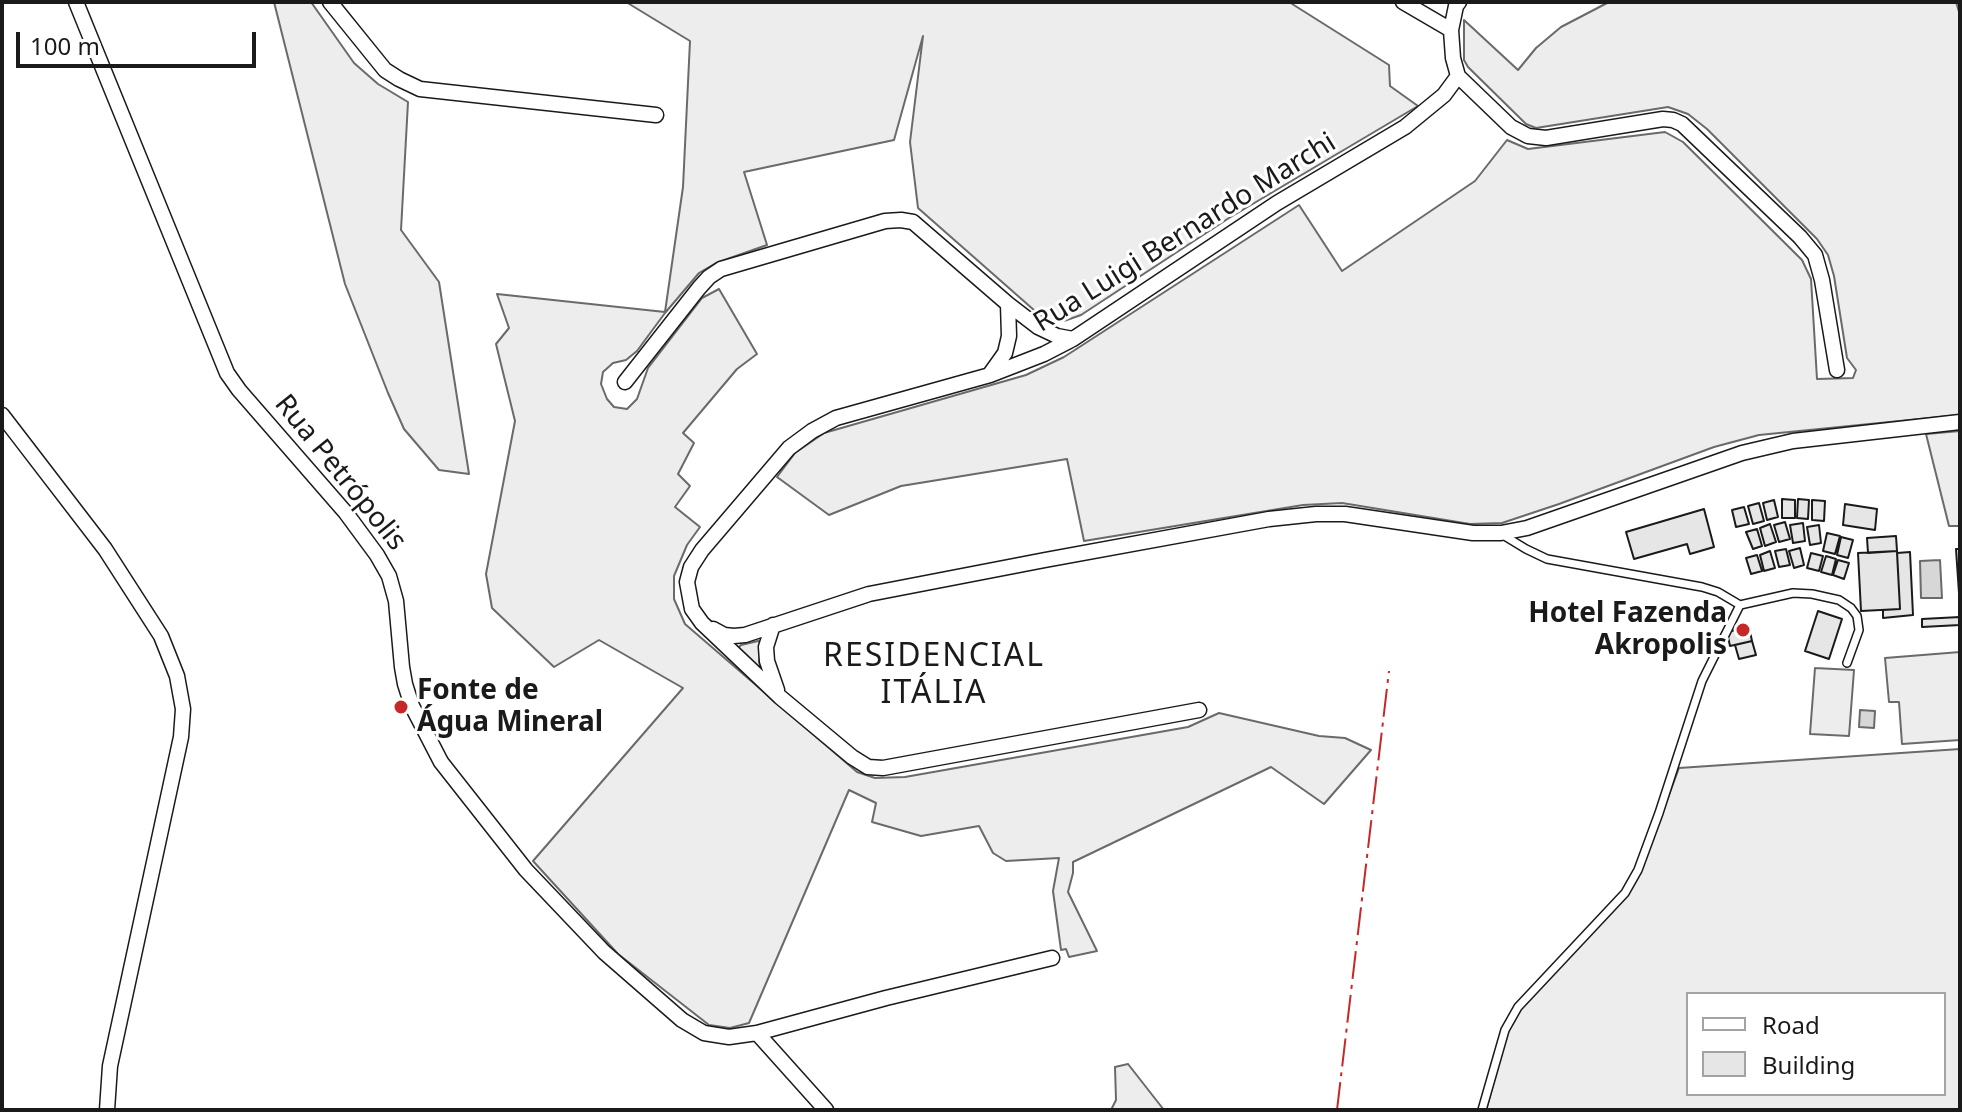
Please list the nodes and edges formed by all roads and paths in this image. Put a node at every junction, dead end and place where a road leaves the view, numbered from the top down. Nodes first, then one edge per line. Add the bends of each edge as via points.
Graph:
1 (76, 2) edge
2 (330, 2) edge
3 (1403, 2) edge
4 (1459, 2) edge
5 (1451, 30) junction
6 (1458, 76) junction
7 (656, 115) dead end
8 (1008, 304) junction
9 (1073, 339) junction
10 (1837, 370) dead end
11 (990, 375) junction
12 (625, 382) dead end
13 (3, 418) edge
14 (1960, 422) edge
15 (1501, 533) junction
16 (1740, 605) junction
17 (702, 623) junction
18 (773, 625) junction
19 (1847, 663) dead end
20 (780, 697) junction
21 (1199, 710) dead end
22 (1052, 958) dead end
23 (757, 1033) junction
24 (107, 1110) edge
25 (826, 1110) edge
26 (1482, 1110) edge

1 - 23 street, Rua Petrópolis via 227,373 346,513 389,576 405,684 441,762 526,870 604,952 682,1020 704,1033
2 - 7 street via 385,70 420,89
3 - 5 street
4 - 5 street
5 - 6 street
6 - 9 street, Rua Luigi Bernardo Marchi via 1405,127 1277,203
6 - 10 street via 1511,127 1528,136 1546,138 1663,119 1682,124 1815,255
8 - 9 street via 1038,327
8 - 11 street via 1005,353
8 - 12 street via 913,222 885,221 721,269 699,288
9 - 11 street, Rua Luigi Bernardo Marchi
11 - 17 street, Rua Luigi Bernardo Marchi via 836,418 789,448 691,567 688,595
13 - 24 street via 105,549 161,636 183,709 110,1066
14 - 15 street via 1793,441 1742,453
15 - 16 lane via 1547,559 1702,587
15 - 18 street via 1345,514 1269,519 869,594
16 - 19 lane via 1793,593 1839,600 1857,616 1859,630
16 - 26 lane via 1702,681 1638,870 1625,893 1518,1007 1505,1030
17 - 18 street via 734,636
17 - 20 street, Rua Luigi Bernardo Marchi
18 - 20 street via 767,661
20 - 21 street, Rua Luigi Bernardo Marchi via 852,757 868,767 883,768
22 - 23 street, Rua Petrópolis
23 - 25 street

